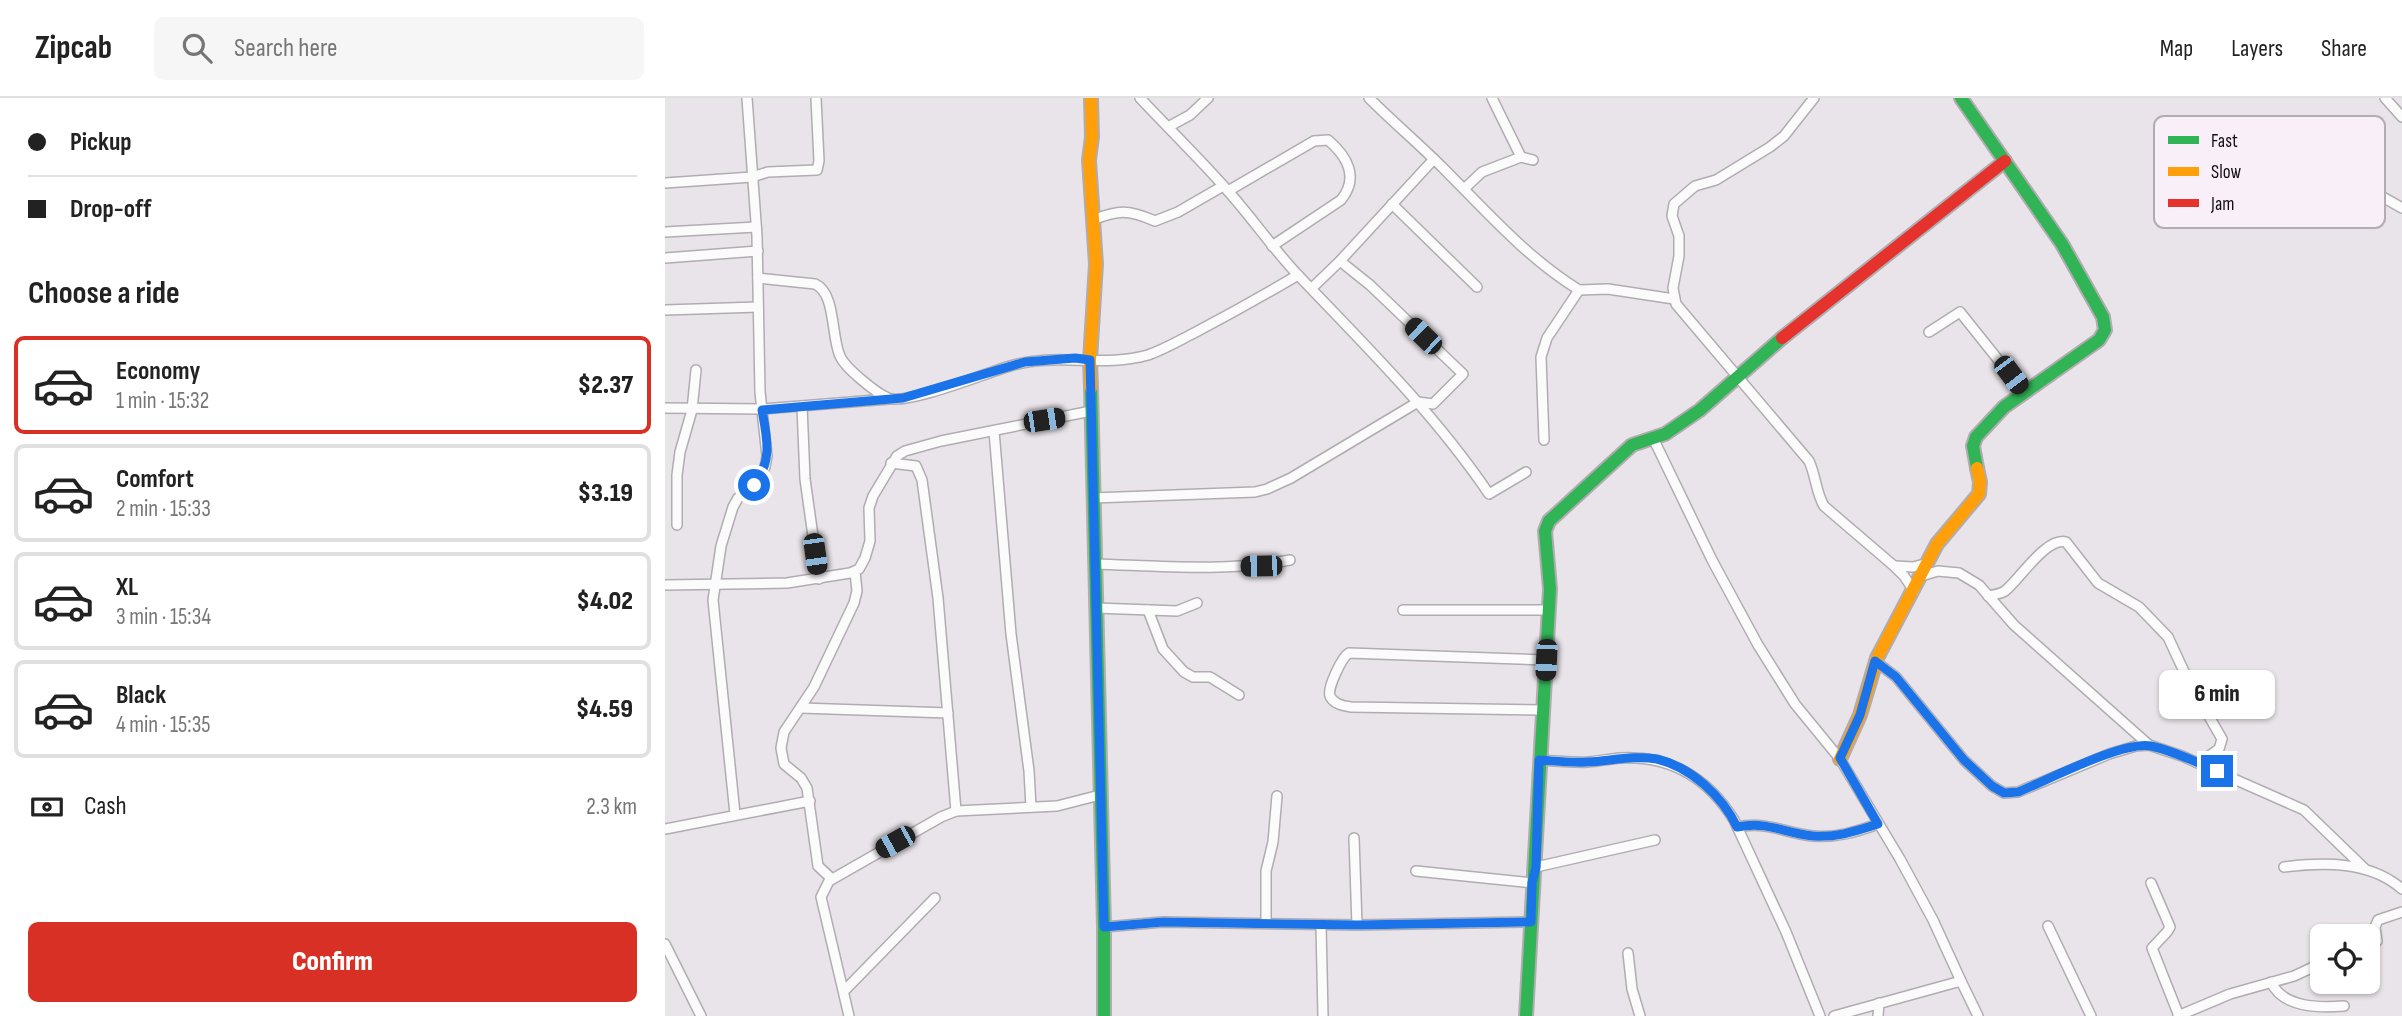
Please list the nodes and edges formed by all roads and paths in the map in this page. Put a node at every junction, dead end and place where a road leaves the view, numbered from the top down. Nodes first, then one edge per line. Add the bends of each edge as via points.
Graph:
1 (747, 98) edge
2 (816, 98) edge
3 (1091, 98) edge
4 (1140, 98) edge
5 (1208, 98) edge
6 (1369, 98) edge
7 (1492, 98) edge
8 (1814, 98) edge
9 (1961, 98) edge
10 (2385, 98) edge
11 (2402, 117) edge
12 (1168, 127) junction
13 (1521, 157) junction
14 (1434, 159) junction
15 (1533, 160) dead end
16 (2005, 161) junction
17 (752, 177) junction
18 (665, 183) edge
19 (1226, 189) junction
20 (1464, 189) junction
21 (2385, 198) edge
22 (1392, 204) junction
23 (2402, 208) edge
24 (1092, 220) junction
25 (757, 227) junction
26 (665, 232) edge
27 (1272, 246) junction
28 (758, 251) junction
29 (665, 258) edge
30 (1340, 261) junction
31 (1299, 275) junction
32 (758, 278) junction
33 (1478, 287) dead end
34 (1312, 288) junction
35 (1579, 290) junction
36 (1674, 299) junction
37 (758, 307) junction
38 (665, 310) edge
39 (1929, 332) dead end
40 (1090, 360) junction
41 (696, 370) dead end
42 (1737, 377) junction
43 (2024, 392) junction
44 (889, 399) junction
45 (1418, 402) junction
46 (802, 406) junction
47 (665, 408) edge
48 (692, 410) junction
49 (762, 410) junction
50 (1091, 411) junction
51 (994, 431) junction
52 (1653, 438) junction
53 (1544, 440) dead end
54 (891, 463) junction
55 (1526, 472) dead end
56 (1093, 498) junction
57 (677, 525) dead end
58 (1290, 561) dead end
59 (1928, 563) junction
60 (1095, 564) junction
61 (1894, 566) junction
62 (855, 572) junction
63 (1921, 576) junction
64 (819, 579) junction
65 (665, 585) edge
66 (715, 585) junction
67 (1913, 591) junction
68 (1988, 596) junction
69 (1197, 603) dead end
70 (1096, 608) junction
71 (1148, 610) junction
72 (1403, 610) dead end
73 (1549, 610) junction
74 (1546, 660) junction
75 (1875, 661) junction
76 (1238, 695) dead end
77 (801, 708) junction
78 (1543, 710) junction
79 (948, 713) junction
80 (2149, 745) junction
81 (1840, 758) junction
82 (1539, 760) junction
83 (2199, 764) junction
84 (1100, 795) junction
85 (1277, 796) dead end
86 (810, 801) junction
87 (1031, 807) junction
88 (956, 811) junction
89 (735, 814) junction
90 (1878, 824) junction
91 (1737, 827) junction
92 (665, 829) edge
93 (1353, 838) dead end
94 (1655, 840) dead end
95 (1536, 867) junction
96 (2284, 867) dead end
97 (2364, 868) junction
98 (1416, 871) dead end
99 (832, 879) junction
100 (1532, 883) junction
101 (2151, 883) dead end
102 (2402, 890) edge
103 (935, 898) dead end
104 (2402, 912) edge
105 (1531, 922) junction
106 (1266, 923) junction
107 (2376, 924) edge
108 (1321, 925) junction
109 (1357, 925) junction
110 (2048, 926) dead end
111 (1104, 927) junction
112 (665, 944) edge
113 (1628, 953) dead end
114 (2310, 969) edge
115 (1961, 981) junction
116 (2271, 982) junction
117 (845, 990) junction
118 (1879, 1003) junction
119 (2202, 1006) junction
120 (2344, 1006) dead end
121 (701, 1016) edge
122 (849, 1016) edge
123 (1104, 1016) edge
124 (1323, 1016) edge
125 (1526, 1016) edge
126 (1640, 1016) edge
127 (1820, 1016) edge
128 (1834, 1016) edge
129 (1878, 1016) edge
130 (1978, 1016) edge
131 (2091, 1016) edge
132 (2179, 1016) edge
133 (2206, 1016) edge

1 - 17 street
2 - 17 street via 817,170
3 - 24 street
4 - 12 street
5 - 12 street
6 - 14 street
7 - 13 street
8 - 36 street via 1770,147 1716,180 1695,186 1674,204 1679,256
9 - 16 street
10 - 11 street
12 - 19 street
13 - 15 street
13 - 20 street via 1482,172
14 - 20 street
14 - 22 street
16 - 42 street
16 - 43 street via 2061,244 2105,325 2099,341
17 - 18 street
17 - 25 street
19 - 24 street via 1155,221 1124,211
19 - 27 street
19 - 27 street via 1314,141 1328,140 1336,147 1351,173 1349,190
20 - 35 street via 1515,241
21 - 23 street
22 - 30 street
22 - 33 street
24 - 40 street via 1096,264
25 - 26 street
25 - 28 street
27 - 31 street
28 - 29 street
28 - 32 street
30 - 34 street
30 - 45 street via 1463,374 1433,404
31 - 34 street
31 - 40 street via 1160,350 1127,360
32 - 37 street
32 - 44 street via 821,286 843,362
34 - 45 street
35 - 36 street via 1608,289
35 - 53 street via 1547,338 1541,356
36 - 42 street
37 - 38 street
37 - 49 street
39 - 43 street via 1960,312
40 - 44 street via 1025,362
40 - 50 street
41 - 48 street
42 - 52 street via 1700,410
42 - 61 street via 1809,461 1824,506
43 - 59 street via 1976,437 1979,494 1949,528
44 - 46 street
45 - 55 street via 1489,494
45 - 56 street via 1267,489
46 - 49 street
46 - 64 street via 805,479
47 - 48 street
48 - 49 street
48 - 57 street via 679,463
49 - 66 street via 765,467 733,507
50 - 51 street
50 - 56 street
51 - 54 street via 905,451
51 - 87 street
52 - 73 street via 1632,444 1549,521 1545,531
52 - 81 street via 1712,560 1778,680
54 - 62 street via 869,508 869,549
54 - 79 street via 916,466 922,481
56 - 60 street
58 - 60 street via 1206,567
59 - 61 street
59 - 63 street
60 - 70 street
61 - 67 street
62 - 64 street
62 - 77 street via 854,603
63 - 67 street
63 - 68 street via 1938,571 1959,573
64 - 66 street
65 - 66 street
66 - 89 street via 716,641
67 - 75 street
68 - 80 street via 2049,658
68 - 83 street via 2005,591 2043,552 2058,541 2066,542 2098,583 2139,607 2168,637 2222,739 2219,748
69 - 71 street via 1177,611
70 - 71 street
70 - 84 street
71 - 76 street via 1163,649 1184,672 1210,677
72 - 73 street
73 - 74 street
74 - 78 street
74 - 78 street via 1349,653 1343,657 1330,690 1334,701 1351,707
75 - 80 street via 1896,677 1964,760 2004,793 2018,792 2124,749
75 - 81 street via 1860,715
77 - 79 street
77 - 86 street via 783,732 781,748 784,764 801,778
78 - 82 street
79 - 88 street
80 - 83 street
81 - 90 street
82 - 91 street via 1657,759 1698,779
82 - 95 street
83 - 97 street via 2304,810
84 - 87 street
84 - 111 street
85 - 106 street via 1266,871
86 - 89 street
86 - 99 street via 818,866
87 - 88 street
88 - 99 street
89 - 92 street
90 - 91 street via 1829,836 1766,825
90 - 115 street via 1926,907
91 - 127 street
93 - 109 street
94 - 95 street
95 - 100 street
96 - 97 street via 2315,863
97 - 102 street
98 - 100 street
99 - 117 street via 821,897
100 - 105 street
101 - 132 street via 2170,927 2152,948
103 - 117 street
104 - 107 street
105 - 109 street
105 - 125 street
106 - 108 street
106 - 111 street via 1163,922
108 - 109 street
108 - 124 street
110 - 131 street
111 - 123 street
112 - 121 street
113 - 126 street
114 - 116 street
115 - 118 street
115 - 130 street
116 - 119 street
116 - 120 street via 2275,991 2303,1006
117 - 122 street
118 - 128 street
118 - 129 street
119 - 132 street
119 - 133 street

